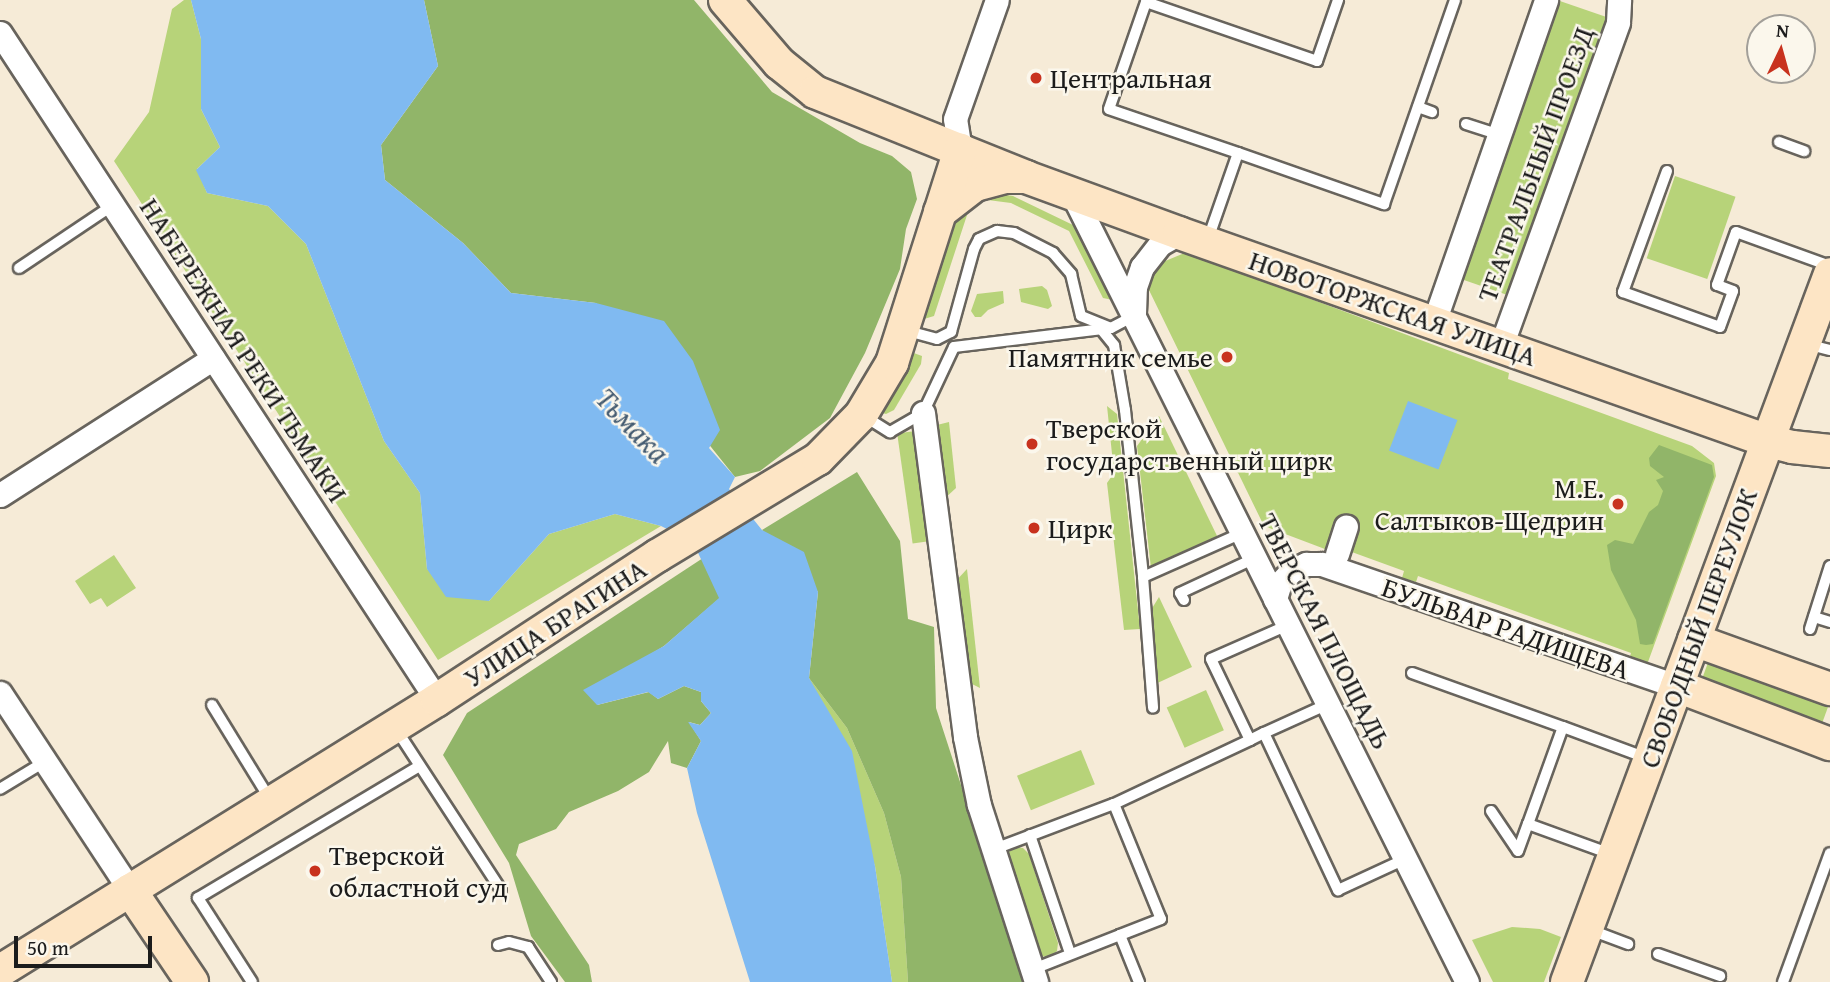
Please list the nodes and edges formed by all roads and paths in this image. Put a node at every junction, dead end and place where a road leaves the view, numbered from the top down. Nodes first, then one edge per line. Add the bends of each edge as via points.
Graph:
1 (725, 0) edge
2 (997, 0) edge
3 (1338, 0) edge
4 (1455, 0) edge
5 (1546, 0) edge
6 (1619, 0) edge
7 (1144, 1) edge
8 (2, 41) edge
9 (1418, 107) junction
10 (1432, 112) dead end
11 (1466, 124) dead end
12 (1499, 135) junction
13 (1779, 142) dead end
14 (960, 150) junction
15 (1804, 150) dead end
16 (1238, 153) junction
17 (1667, 171) dead end
18 (1026, 177) junction
19 (1073, 195) junction
20 (113, 205) junction
21 (940, 212) junction
22 (1193, 237) junction
23 (1830, 266) edge
24 (19, 268) dead end
25 (1830, 274) edge
26 (1135, 316) junction
27 (1434, 322) junction
28 (1106, 329) junction
29 (903, 330) junction
30 (1501, 346) junction
31 (1817, 347) edge
32 (213, 358) junction
33 (923, 413) junction
34 (861, 415) junction
35 (1768, 441) junction
36 (1830, 451) edge
37 (0, 495) edge
38 (1346, 526) dead end
39 (1242, 533) junction
40 (1337, 554) dead end
41 (1255, 558) junction
42 (1830, 566) edge
43 (1143, 577) junction
44 (1275, 599) junction
45 (1184, 600) dead end
46 (1814, 617) junction
47 (1830, 622) edge
48 (1288, 625) junction
49 (1810, 629) dead end
50 (1694, 640) junction
51 (1412, 673) dead end
52 (1677, 686) junction
53 (1830, 689) edge
54 (0, 693) edge
55 (437, 700) junction
56 (1328, 704) junction
57 (212, 705) dead end
58 (1153, 708) dead end
59 (394, 727) junction
60 (1563, 727) junction
61 (1264, 733) junction
62 (1250, 740) junction
63 (1830, 744) edge
64 (1650, 759) junction
65 (46, 761) junction
66 (419, 766) junction
67 (0, 789) edge
68 (272, 803) junction
69 (1114, 804) junction
70 (1491, 811) dead end
71 (1528, 824) junction
72 (1030, 835) junction
73 (992, 850) junction
74 (1830, 853) edge
75 (1614, 855) junction
76 (1405, 859) junction
77 (130, 890) junction
78 (501, 890) dead end
79 (1587, 929) junction
80 (1120, 935) junction
81 (1628, 944) dead end
82 (498, 945) dead end
83 (1070, 953) junction
84 (1658, 954) dead end
85 (0, 971) edge
86 (1034, 976) edge
87 (1719, 979) edge
88 (1731, 980) dead end
89 (192, 982) edge
90 (252, 982) edge
91 (551, 982) edge
92 (1139, 982) edge
93 (1467, 982) edge
94 (1567, 982) edge
95 (1783, 982) edge

1 - 14 street, НОВОТОРЖСКАЯ УЛИЦА via 770,54 807,88
2 - 14 street via 955,119
3 - 7 lane via 1317,61
4 - 9 lane
5 - 12 street, ТЕАТРАЛЬНЫЙ ПРОЕЗД
6 - 30 street, ТЕАТРАЛЬНЫЙ ПРОЕЗД via 1618,22
7 - 16 lane via 1109,109
8 - 20 street, НАБЕРЕЖНАЯ РЕКИ ТЬМАКИ
9 - 10 lane
9 - 16 lane via 1384,204
11 - 12 lane
12 - 27 street, ТЕАТРАЛЬНЫЙ ПРОЕЗД
13 - 15 lane
14 - 18 street, НОВОТОРЖСКАЯ УЛИЦА
14 - 21 street, УЛИЦА БРАГИНА
16 - 22 lane
17 - 23 lane via 1623,292 1720,327 1733,291 1717,285 1736,232
18 - 19 street, НОВОТОРЖСКАЯ УЛИЦА
18 - 21 street via 1005,177 975,186
19 - 22 street, НОВОТОРЖСКАЯ УЛИЦА
19 - 26 street, ТВЕРСКАЯ ПЛОЩАДЬ
20 - 24 lane
20 - 32 street, НАБЕРЕЖНАЯ РЕКИ ТЬМАКИ
21 - 29 street, УЛИЦА БРАГИНА
22 - 26 street via 1160,244 1142,267 1134,295
22 - 27 street, НОВОТОРЖСКАЯ УЛИЦА
25 - 31 street, СВОБОДНЫЙ ПЕРЕУЛОК
26 - 28 lane
26 - 39 street, ТВЕРСКАЯ ПЛОЩАДЬ
27 - 30 street, НОВОТОРЖСКАЯ УЛИЦА
28 - 29 lane via 1082,316 1071,274 1053,253 1014,233 997,231 987,233 974,249 951,332 937,340
28 - 33 lane via 954,347
28 - 43 lane via 1114,345
29 - 34 street, УЛИЦА БРАГИНА via 892,363
30 - 35 street, НОВОТОРЖСКАЯ УЛИЦА
31 - 35 street, СВОБОДНЫЙ ПЕРЕУЛОК
32 - 37 street
32 - 55 street, НАБЕРЕЖНАЯ РЕКИ ТЬМАКИ
33 - 34 lane via 890,432
33 - 73 street via 965,737
34 - 55 street, УЛИЦА БРАГИНА via 793,476 657,556
35 - 36 street, НОВОТОРЖСКАЯ УЛИЦА
35 - 50 street, СВОБОДНЫЙ ПЕРЕУЛОК
38 - 40 street
39 - 41 street, ТВЕРСКАЯ ПЛОЩАДЬ
39 - 43 lane
41 - 44 street, ТВЕРСКАЯ ПЛОЩАДЬ
41 - 45 lane via 1180,593
42 - 46 lane
43 - 58 lane
44 - 48 street, ТВЕРСКАЯ ПЛОЩАДЬ
44 - 52 street, БУЛЬВАР РАДИЩЕВА via 1280,583 1291,571 1306,564 1322,564
46 - 47 lane
46 - 49 lane
48 - 56 street, ТВЕРСКАЯ ПЛОЩАДЬ
48 - 62 lane via 1211,659
50 - 52 street, СВОБОДНЫЙ ПЕРЕУЛОК
50 - 53 street via 1797,669
51 - 60 lane
52 - 63 street, БУЛЬВАР РАДИЩЕВА
52 - 64 street, СВОБОДНЫЙ ПЕРЕУЛОК
54 - 65 street
55 - 59 street, УЛИЦА БРАГИНА
56 - 61 lane
56 - 76 street, ТВЕРСКАЯ ПЛОЩАДЬ
57 - 68 lane
59 - 66 lane
59 - 68 street, УЛИЦА БРАГИНА
60 - 64 lane
60 - 71 lane
61 - 62 lane
61 - 76 lane via 1338,890
62 - 69 lane
64 - 75 street, СВОБОДНЫЙ ПЕРЕУЛОК
65 - 67 lane
65 - 77 street
66 - 78 lane
66 - 90 lane via 198,898
68 - 77 street, УЛИЦА БРАГИНА
69 - 72 lane
69 - 80 lane via 1161,919
70 - 71 lane via 1518,851
71 - 75 lane
72 - 73 lane
72 - 83 lane
73 - 86 street
74 - 95 lane
75 - 79 street, СВОБОДНЫЙ ПЕРЕУЛОК
76 - 93 street, ТВЕРСКАЯ ПЛОЩАДЬ
77 - 85 street, УЛИЦА БРАГИНА
77 - 89 street
79 - 81 lane
79 - 94 street, СВОБОДНЫЙ ПЕРЕУЛОК
80 - 83 lane
80 - 92 lane
82 - 91 lane via 509,942 528,947
83 - 86 lane
84 - 87 lane
87 - 88 lane

